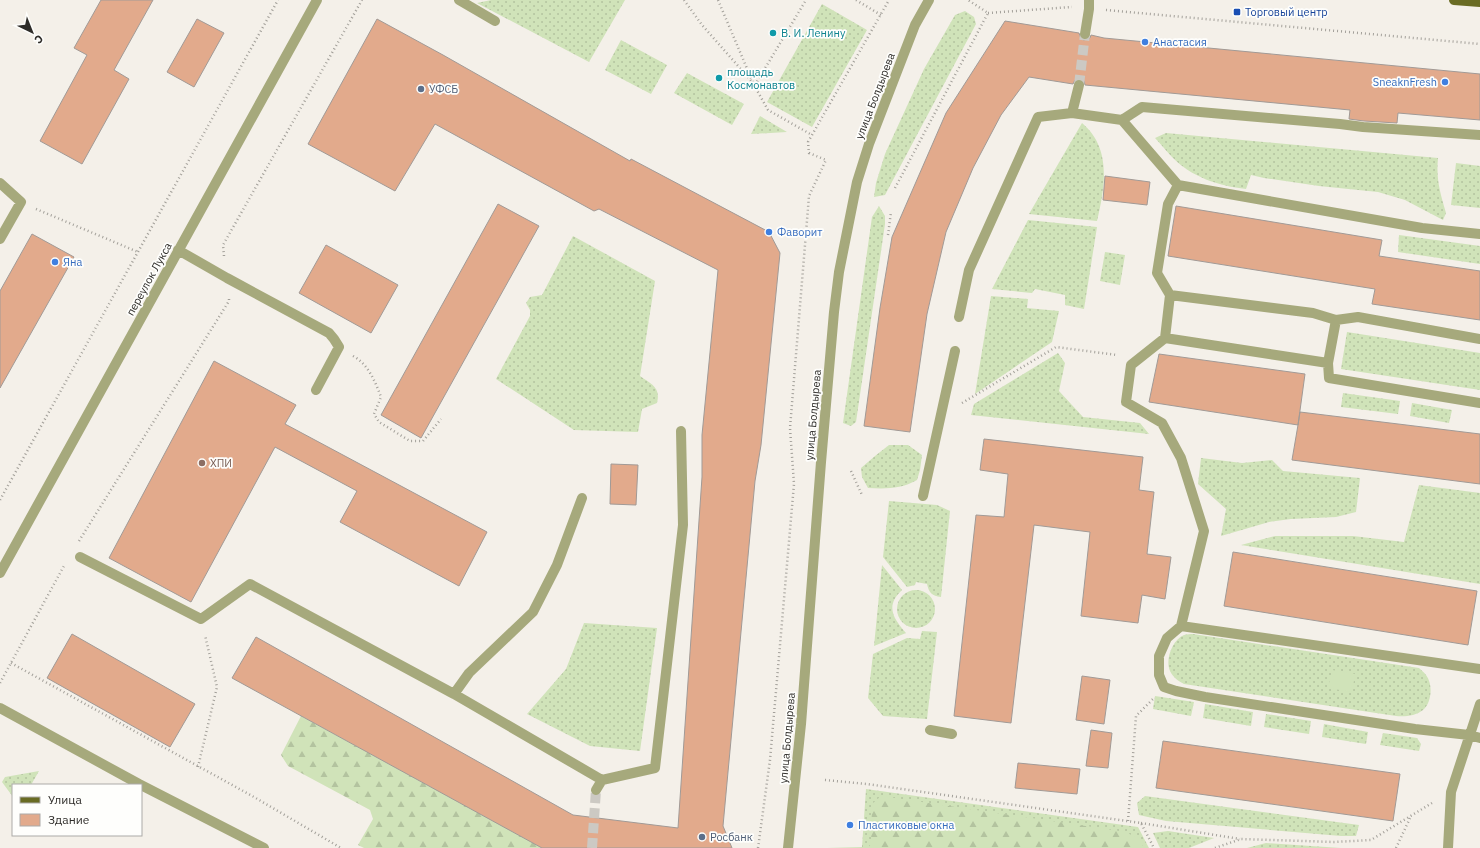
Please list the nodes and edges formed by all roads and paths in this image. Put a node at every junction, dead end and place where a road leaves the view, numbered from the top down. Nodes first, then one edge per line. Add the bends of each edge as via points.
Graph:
1 (278, 0) edge
2 (317, 0) edge
3 (362, 0) edge
4 (459, 0) edge
5 (684, 0) edge
6 (718, 0) edge
7 (806, 0) edge
8 (856, 0) edge
9 (889, 0) edge
10 (929, 0) edge
11 (968, 0) edge
12 (1454, 0) edge
13 (1480, 2) edge
14 (1089, 4) edge
15 (988, 13) junction
16 (881, 15) junction
17 (495, 21) dead end
18 (1085, 34) tunnel mouth
19 (1480, 44) edge
20 (754, 85) junction
21 (1079, 85) tunnel mouth
22 (1072, 113) junction
23 (1122, 120) junction
24 (1480, 134) edge
25 (812, 136) junction
26 (0, 183) edge
27 (1178, 186) junction
28 (895, 188) dead end
29 (21, 202) junction
30 (892, 212) dead end
31 (1480, 234) edge
32 (888, 235) dead end
33 (0, 239) edge
34 (178, 250) junction
35 (138, 252) junction
36 (227, 278) junction
37 (1170, 295) junction
38 (959, 316) dead end
39 (1336, 320) junction
40 (1165, 338) junction
41 (1480, 339) edge
42 (339, 347) junction
43 (955, 351) dead end
44 (1140, 358) junction
45 (1328, 363) junction
46 (316, 390) dead end
47 (1480, 403) edge
48 (942, 413) junction
49 (441, 419) dead end
50 (681, 431) dead end
51 (851, 471) dead end
52 (862, 495) dead end
53 (923, 496) dead end
54 (582, 498) dead end
55 (0, 500) edge
56 (78, 542) dead end
57 (80, 557) dead end
58 (67, 561) dead end
59 (1, 570) edge
60 (201, 619) junction
61 (1181, 626) junction
62 (11, 663) junction
63 (1480, 669) edge
64 (0, 682) edge
65 (1164, 687) junction
66 (454, 694) junction
67 (1480, 704) edge
68 (0, 708) edge
69 (930, 730) dead end
70 (952, 734) dead end
71 (1469, 735) junction
72 (1480, 738) edge
73 (198, 767) junction
74 (602, 780) junction
75 (825, 780) dead end
76 (139, 784) edge
77 (142, 786) edge
78 (596, 790) tunnel mouth
79 (1451, 792) junction
80 (1412, 815) junction
81 (1128, 821) junction
82 (1141, 823) junction
83 (1241, 839) junction
84 (264, 848) edge
85 (341, 848) edge
86 (758, 848) edge
87 (788, 848) edge
88 (1154, 848) edge
89 (1215, 848) edge
90 (1396, 848) edge
91 (1448, 848) edge

1 - 35 path
2 - 34 street, переулок Лукса
3 - 36 path via 223,245
4 - 17 street
5 - 20 path
6 - 20 path
7 - 20 path
8 - 16 path
9 - 16 path
10 - 87 street, улица Болдырева via 915,25 868,144 857,182 839,272 821,462 801,724
11 - 15 path
12 - 13 main road
14 - 15 path
14 - 18 street
14 - 19 path via 1117,10
15 - 28 path
16 - 25 path
20 - 25 path via 768,110
21 - 22 street
22 - 23 street
22 - 38 street via 1038,117 969,270
23 - 24 street via 1142,107 1363,127
23 - 27 street
25 - 86 path via 808,142 808,154 826,160 810,196 790,428 794,484 770,760
26 - 29 street
27 - 31 street via 1422,228
27 - 37 street via 1168,204 1157,272
29 - 33 street
29 - 35 path
30 - 32 path
34 - 36 street
34 - 59 street, переулок Лукса
35 - 55 path
36 - 42 street via 329,333
36 - 56 path via 229,301
37 - 39 street via 1313,313
37 - 40 street
39 - 41 street via 1358,317
39 - 45 street
40 - 44 street
40 - 45 street
42 - 46 street
42 - 49 path via 358,358 372,376 381,397 374,414 378,422 410,441 423,441
43 - 48 street
44 - 48 path via 1056,347 970,400
44 - 61 street via 1131,365 1126,402 1162,423 1181,458 1204,532
45 - 47 street via 1329,378
48 - 53 street
50 - 74 street via 683,525 655,768
51 - 52 path
54 - 66 street via 557,565 533,612 469,673
57 - 60 street
58 - 62 path
60 - 66 street via 250,584
60 - 73 path via 218,687
61 - 63 street
61 - 65 street via 1167,638 1159,656 1159,675
62 - 64 path
62 - 73 path
65 - 71 street via 1205,697
65 - 81 path via 1136,716
66 - 74 street
67 - 71 street
68 - 76 street
69 - 70 street
71 - 72 street
71 - 79 street
73 - 85 path
74 - 78 street
75 - 81 path
77 - 84 street
79 - 80 path
79 - 91 street
80 - 83 path via 1371,840 1334,842
80 - 90 path
81 - 82 path
82 - 83 path
82 - 88 path
83 - 89 path

